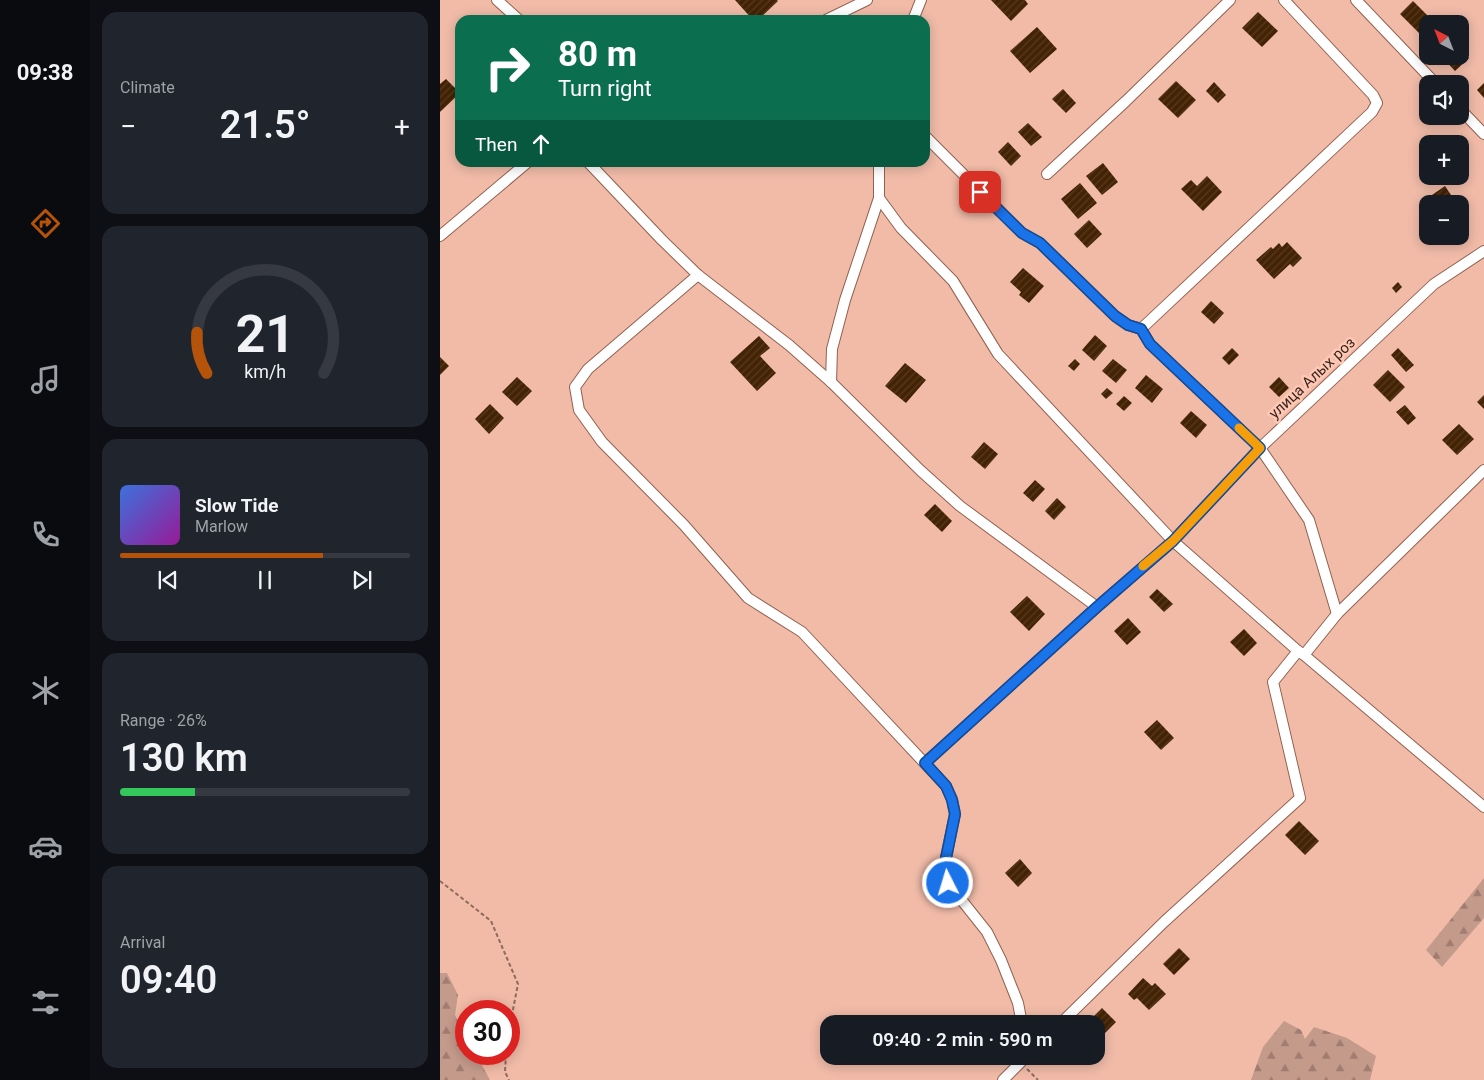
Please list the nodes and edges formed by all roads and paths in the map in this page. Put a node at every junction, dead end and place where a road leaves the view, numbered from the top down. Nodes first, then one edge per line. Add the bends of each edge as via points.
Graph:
1 (497, 0) edge
2 (867, 0) edge
3 (921, 0) edge
4 (1230, 0) edge
5 (1284, 0) edge
6 (1356, 0) edge
7 (514, 15) edge
8 (836, 15) edge
9 (915, 15) edge
10 (1427, 75) edge
11 (1469, 118) edge
12 (1484, 134) edge
13 (930, 141) edge
14 (522, 167) edge
15 (593, 167) edge
16 (879, 167) edge
17 (1047, 174) dead end
18 (879, 198) junction
19 (440, 236) edge
20 (1484, 251) edge
21 (698, 275) junction
22 (1141, 329) junction
23 (831, 382) junction
24 (1260, 448) junction
25 (1484, 470) edge
26 (1173, 541) junction
27 (1097, 607) junction
28 (1337, 614) junction
29 (1301, 653) junction
30 (925, 763) junction
31 (1484, 807) edge
32 (440, 881) edge
33 (515, 1000) edge
34 (1020, 1015) edge
35 (1069, 1015) edge
36 (505, 1065) edge
37 (1017, 1065) edge
38 (1026, 1065) edge
39 (509, 1080) edge
40 (1003, 1080) edge
41 (1038, 1080) edge

1 - 7 street
2 - 8 street
3 - 9 street
4 - 17 street
5 - 22 street via 1377,103 1372,112
6 - 10 street
11 - 12 street
13 - 22 street via 1022,233 1040,243 1115,316
14 - 19 street
15 - 21 street
16 - 18 street
18 - 23 street via 832,349
18 - 26 street via 901,228 953,281 998,354
20 - 24 street, улица Алых роз via 1434,284
21 - 23 street via 789,345
21 - 30 street via 588,368 575,388 579,410 602,442 684,525 748,598 802,632
22 - 24 street via 1150,344
23 - 27 street via 960,506
24 - 26 street, улица Алых роз
24 - 28 street via 1309,520
25 - 28 street
26 - 27 street, улица Алых роз
26 - 29 street
27 - 30 street, улица Алых роз
28 - 29 street
29 - 31 street
29 - 35 street via 1273,682 1300,798 1164,922
30 - 34 street via 946,786 955,814 944,868 948,883 987,932 1001,960
32 - 33 path via 491,921 518,984
36 - 39 path
37 - 40 street
38 - 41 path

